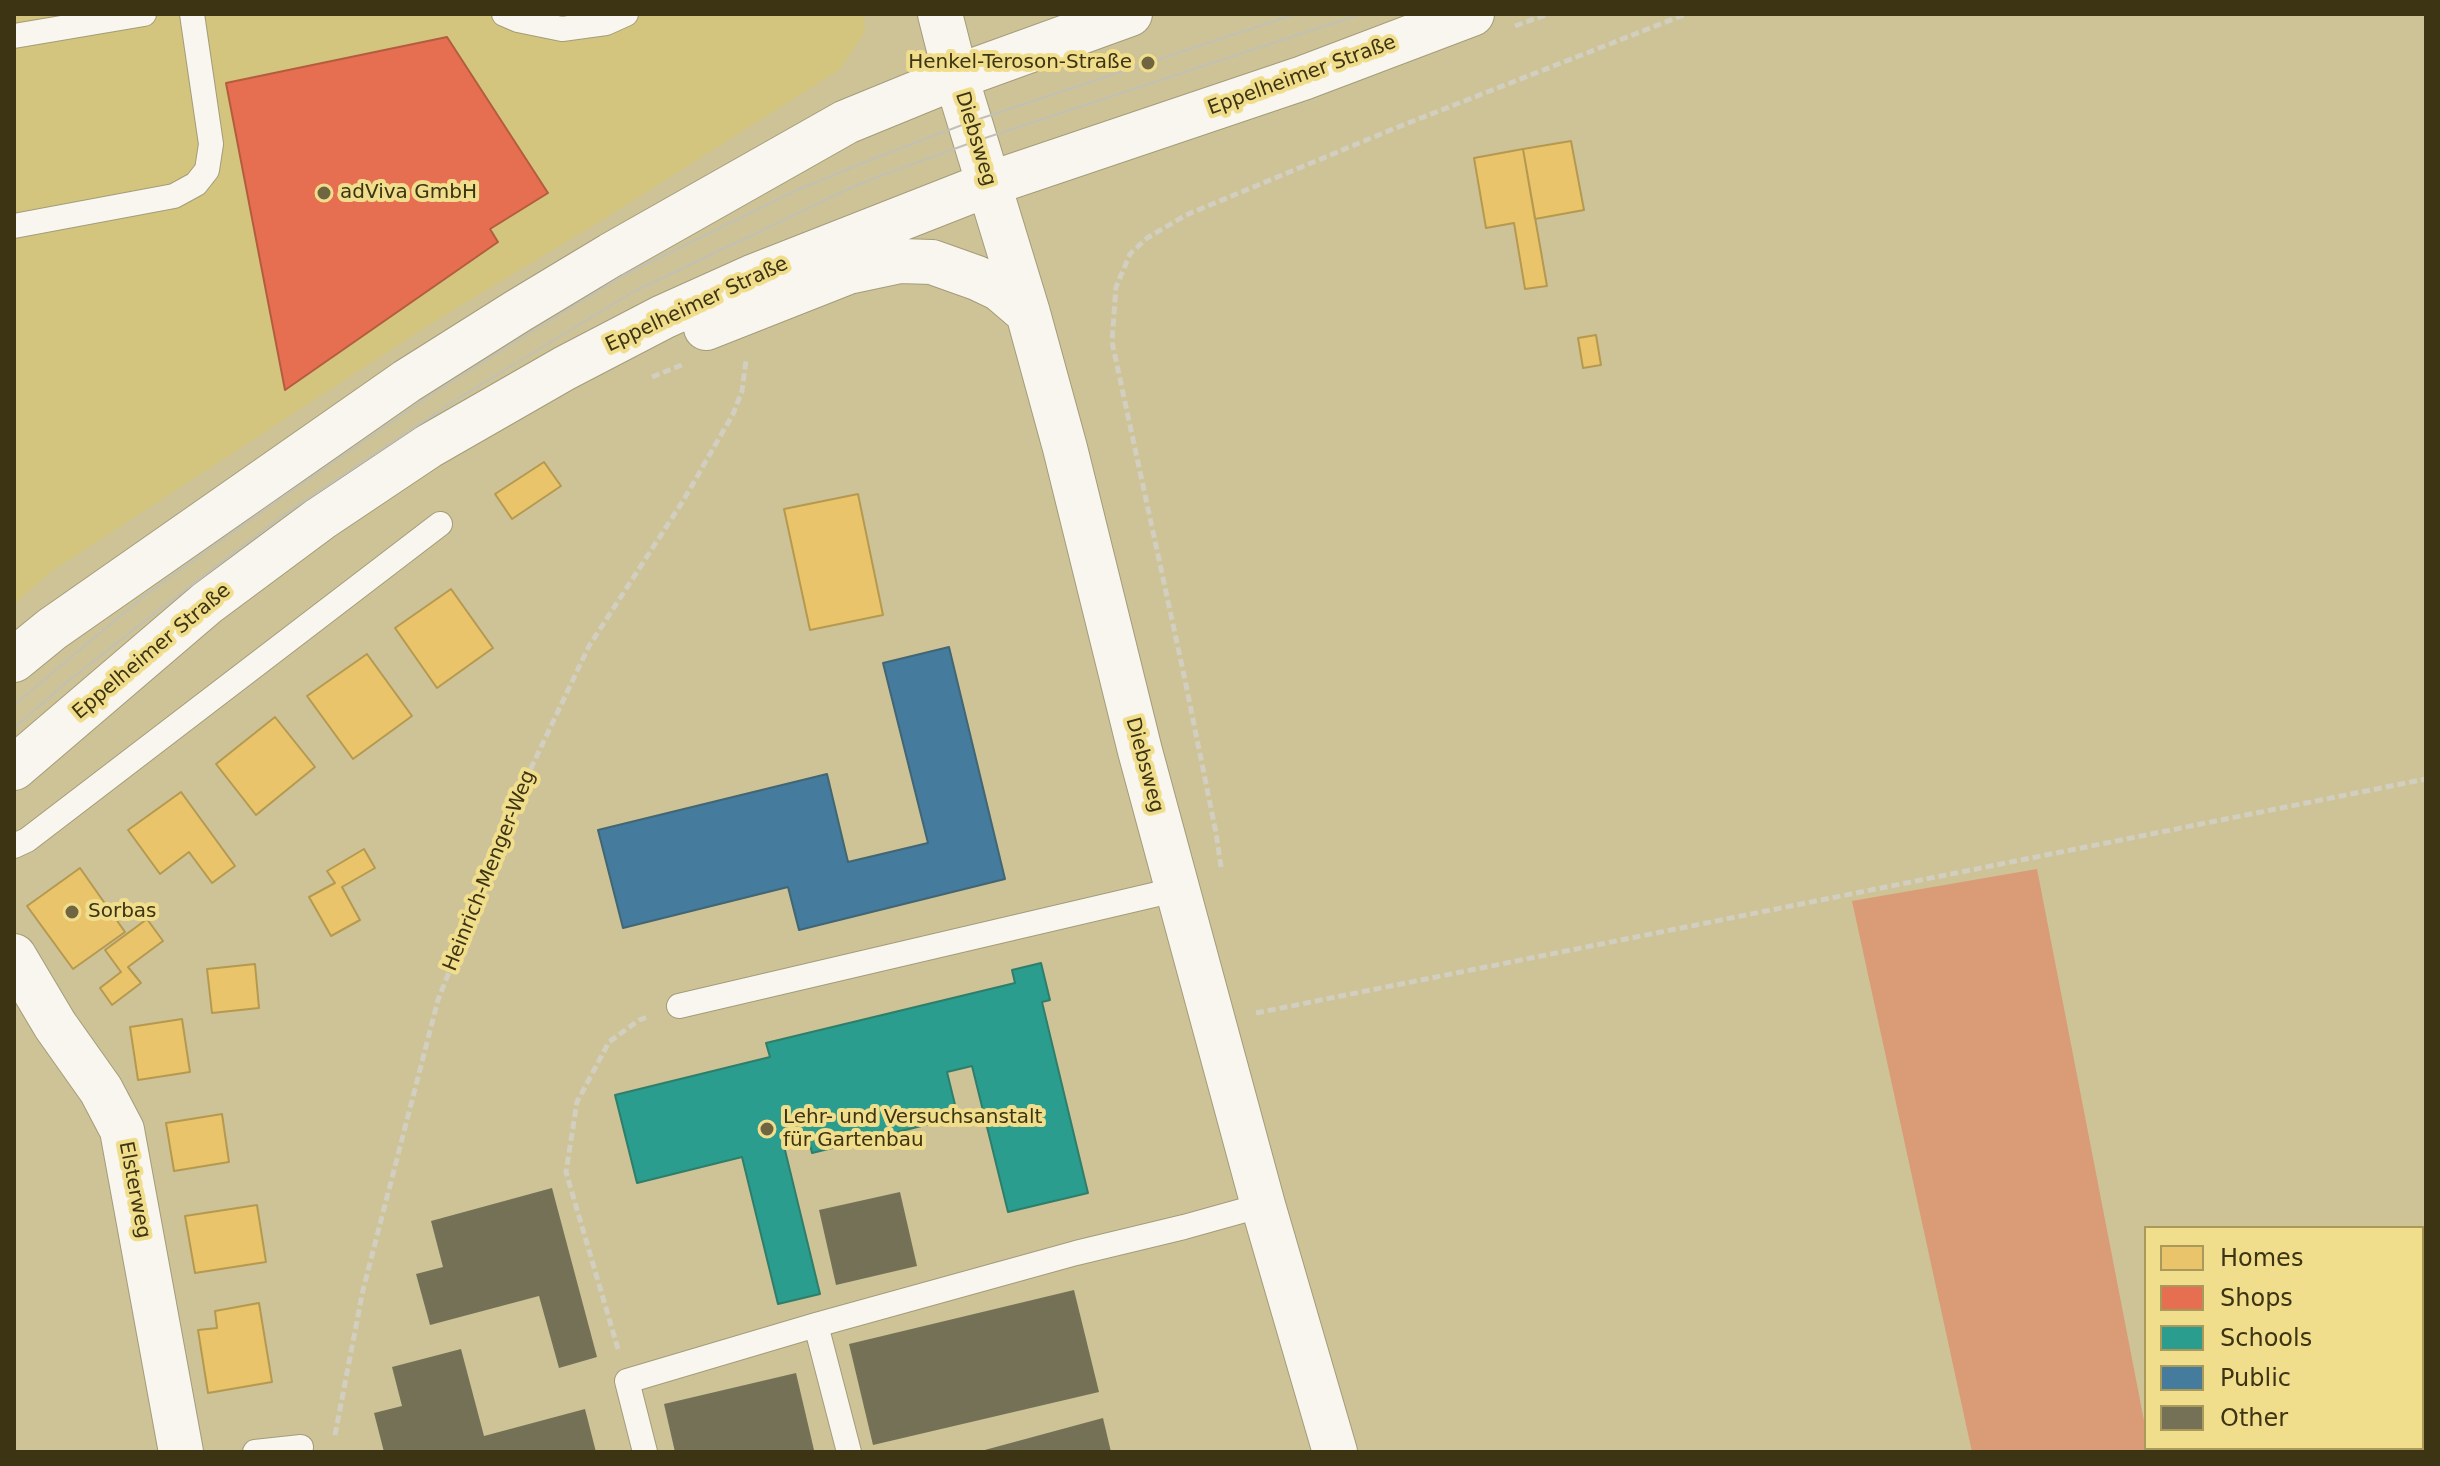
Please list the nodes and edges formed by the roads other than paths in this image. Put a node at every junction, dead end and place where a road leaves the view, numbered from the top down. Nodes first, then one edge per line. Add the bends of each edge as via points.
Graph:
1 (144, 14) edge
2 (192, 14) edge
3 (504, 14) edge
4 (626, 14) edge
5 (940, 14) edge
6 (1130, 14) edge
7 (1472, 14) edge
8 (14, 36) edge
9 (956, 77) junction
10 (989, 184) junction
11 (14, 226) edge
12 (1028, 313) junction
13 (565, 368) junction
14 (440, 524) dead end
15 (14, 660) edge
16 (14, 768) edge
17 (14, 846) edge
18 (1179, 889) junction
19 (14, 956) edge
20 (679, 1006) road end
21 (1263, 1205) junction
22 (816, 1325) junction
23 (181, 1452) edge
24 (255, 1452) edge
25 (300, 1452) edge
26 (645, 1452) edge
27 (849, 1452) edge
28 (1335, 1452) edge

1 - 8 lane
2 - 11 lane via 211,144 207,170 196,184 174,196
3 - 4 lane via 562,29 606,23
5 - 9 main road
6 - 9 main road
7 - 10 main road, Eppelheimer Straße via 1303,78
9 - 10 main road, Diebsweg
9 - 15 main road via 846,122 518,311 407,381
10 - 12 main road, Diebsweg
10 - 13 main road, Eppelheimer Straße via 752,277
12 - 13 main road via 977,278 932,262 900,261 848,272 713,325
12 - 18 main road, Diebsweg
13 - 16 main road, Eppelheimer Straße via 429,446 320,519 207,603
14 - 17 lane
18 - 20 lane
18 - 21 main road, Diebsweg
19 - 23 main road, Elsterweg via 122,1130
21 - 22 lane
21 - 28 main road, Diebsweg
22 - 26 lane via 627,1381
22 - 27 lane
24 - 25 lane via 301,1447

